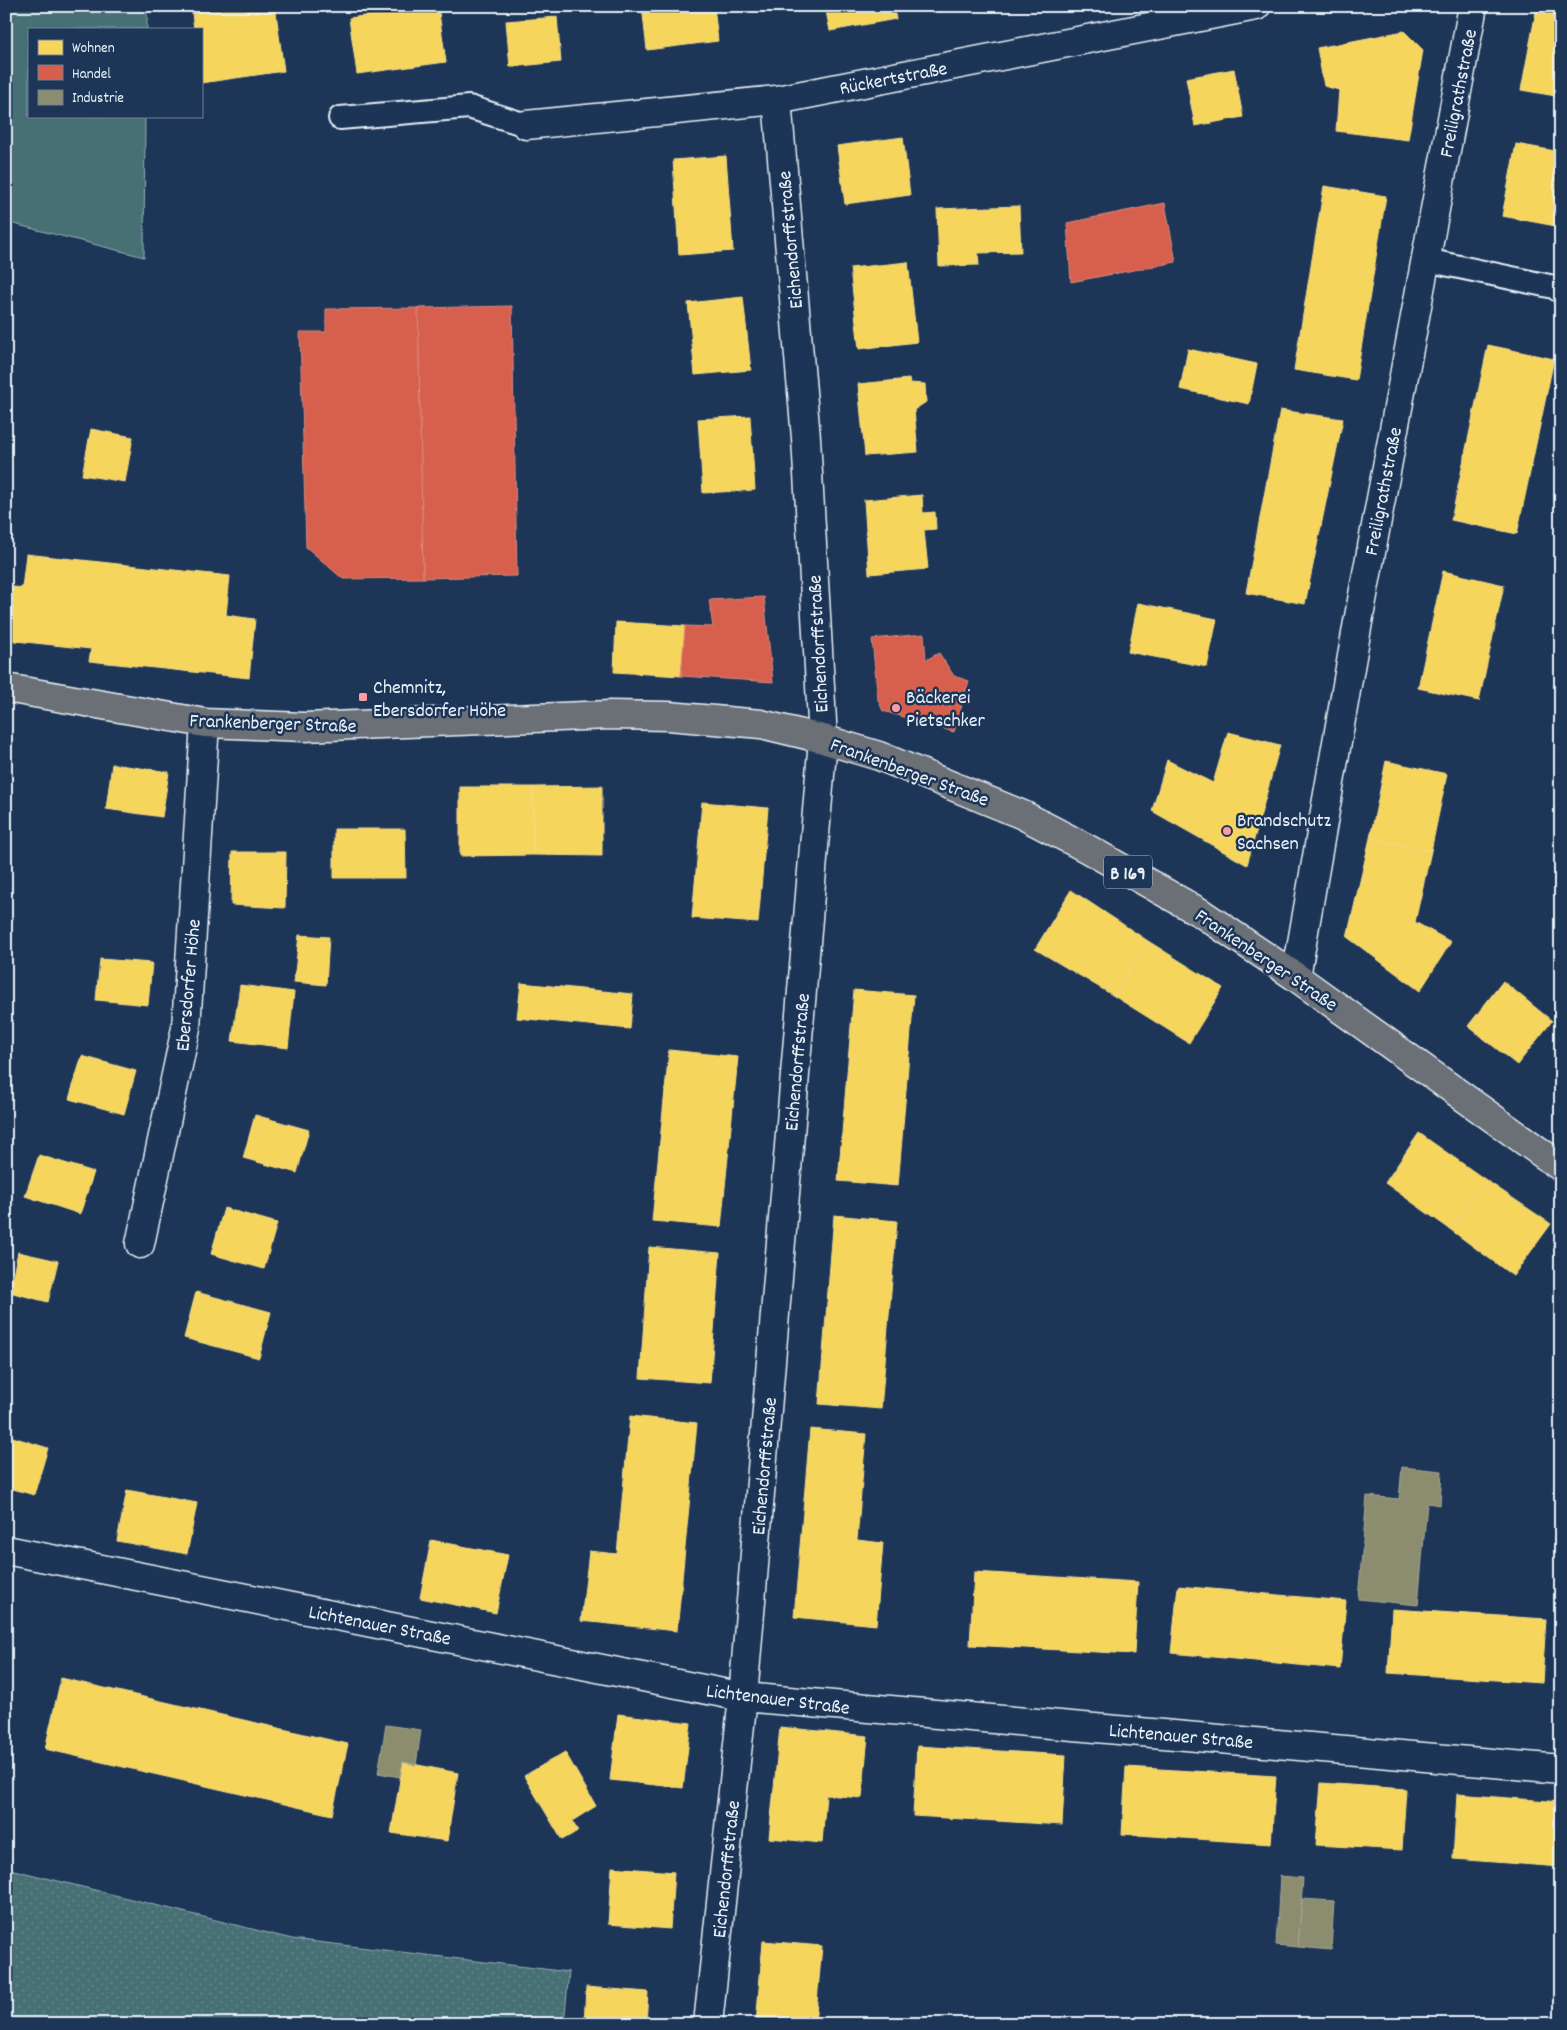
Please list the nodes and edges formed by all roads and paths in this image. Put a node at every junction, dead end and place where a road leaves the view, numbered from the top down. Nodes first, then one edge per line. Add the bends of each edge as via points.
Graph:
1 (1256, 6) edge
2 (1473, 6) edge
3 (777, 100) junction
4 (340, 118) dead end
5 (526, 125) joint
6 (1426, 260) junction
7 (1561, 292) edge
8 (6, 688) edge
9 (205, 723) junction
10 (822, 739) junction
11 (1296, 978) junction
12 (1561, 1167) edge
13 (140, 1244) dead end
14 (6, 1550) edge
15 (743, 1697) junction
16 (1561, 1768) edge
17 (708, 2024) edge

1 - 3 street, Rückertstraße
2 - 6 street, Freiligrathstraße
3 - 5 street, Rückertstraße
3 - 10 street, Eichendorffstraße via 806,438
4 - 5 lane via 469,107
6 - 7 lane via 1554,287
6 - 11 street, Freiligrathstraße
8 - 9 main road, Frankenberger Straße / B 169
9 - 10 main road, Frankenberger Straße / B 169 via 304,727 668,716 761,724
9 - 13 street, Ebersdorfer Höhe via 186,1028
10 - 11 main road, Frankenberger Straße / B 169 via 879,756 1023,815 1201,913
10 - 15 street, Eichendorffstraße
11 - 12 main road, Frankenberger Straße / B 169
14 - 15 street, Lichtenauer Straße
15 - 16 street, Lichtenauer Straße
15 - 17 street, Eichendorffstraße

